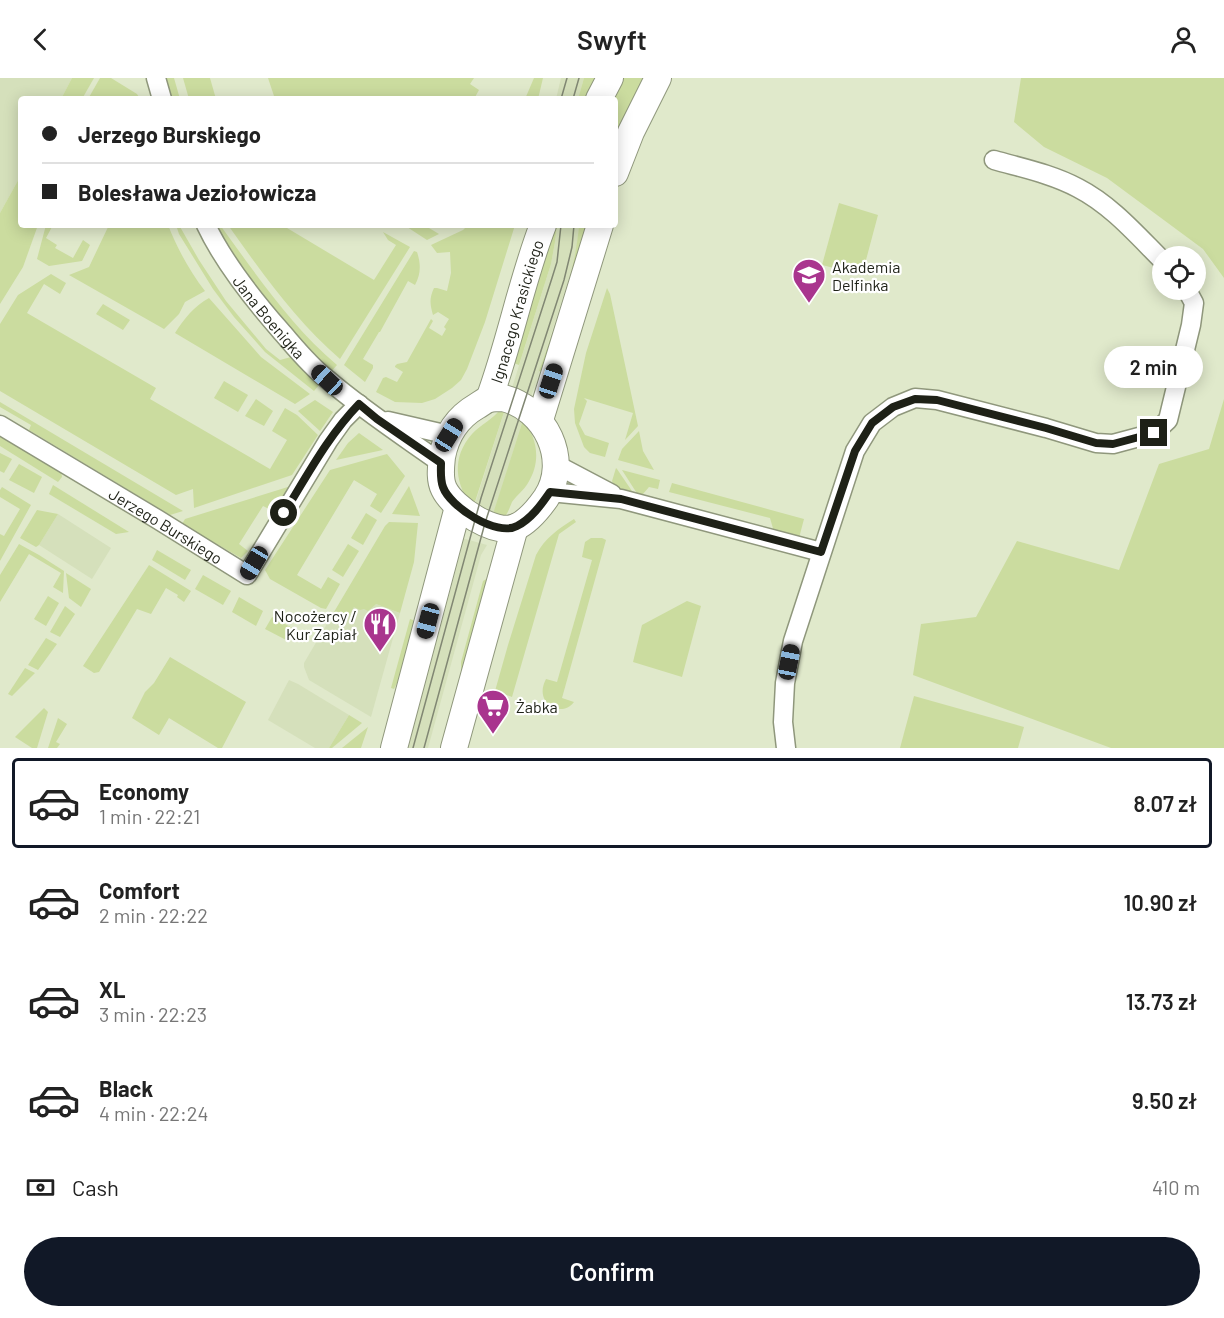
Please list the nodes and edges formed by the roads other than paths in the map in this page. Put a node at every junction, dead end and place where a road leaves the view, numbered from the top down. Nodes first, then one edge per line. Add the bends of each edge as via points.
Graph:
1 (156, 78) edge
2 (610, 78) edge
3 (658, 78) edge
4 (161, 96) edge
5 (601, 96) edge
6 (994, 160) dead end
7 (618, 165) edge
8 (208, 228) edge
9 (542, 228) edge
10 (599, 228) edge
11 (1152, 250) edge
12 (1192, 300) edge
13 (489, 399) junction
14 (359, 404) junction
15 (377, 419) junction
16 (540, 420) junction
17 (0, 425) edge
18 (449, 435) junction
19 (441, 463) junction
20 (557, 465) junction
21 (550, 492) junction
22 (621, 499) junction
23 (458, 507) junction
24 (515, 527) junction
25 (821, 552) junction
26 (394, 748) edge
27 (454, 748) edge
28 (786, 748) edge

1 - 4 street
2 - 5 main road
3 - 7 main road
6 - 11 street via 1078,188 1110,209
8 - 14 street, Jana Boenigka via 274,324 327,380
9 - 13 main road, Ignacego Krasickiego
10 - 16 main road
12 - 25 street via 1191,325 1168,420 1154,433 1113,444 1096,443 937,400 915,399 893,407 872,423 855,451
13 - 16 main road via 513,400
13 - 18 main road via 456,423
14 - 15 street, Jana Boenigka
14 - 17 street, Jerzego Burskiego via 328,441 247,575
15 - 18 street, Jana Boenigka
15 - 19 street, Jana Boenigka
16 - 20 main road via 553,445
18 - 19 main road
19 - 23 main road via 443,488
20 - 21 main road
20 - 22 street
21 - 22 street
21 - 24 main road
22 - 25 street
23 - 24 main road via 485,523
23 - 26 main road
24 - 27 main road
25 - 28 street via 793,641 785,683

